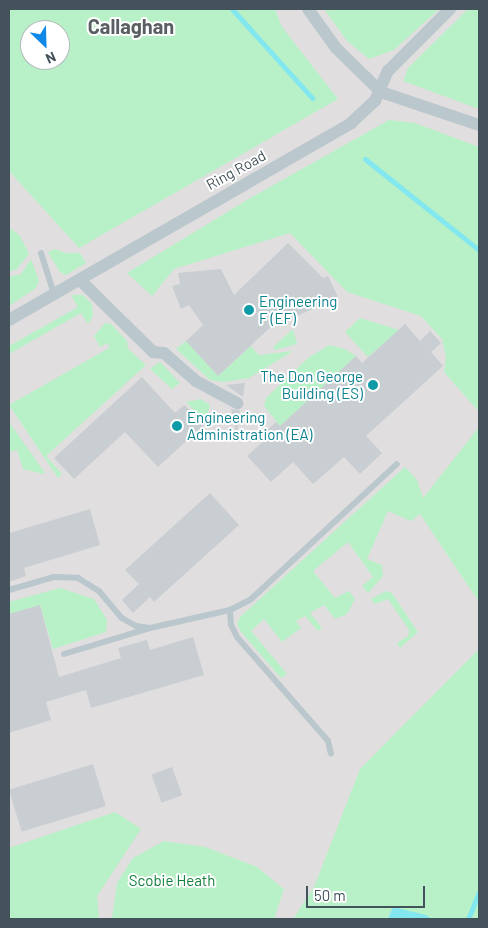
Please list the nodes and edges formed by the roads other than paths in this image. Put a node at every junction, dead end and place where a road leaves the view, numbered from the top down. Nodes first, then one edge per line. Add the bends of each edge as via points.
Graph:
1 (308, 9) edge
2 (450, 9) edge
3 (381, 92) junction
4 (479, 126) edge
5 (41, 252) dead end
6 (80, 280) junction
7 (54, 294) junction
8 (9, 320) edge
9 (237, 403) dead end
10 (398, 464) dead end
11 (9, 590) edge
12 (230, 610) junction
13 (150, 628) junction
14 (64, 654) dead end
15 (331, 754) dead end

1 - 3 street via 336,48
2 - 3 street, Ring Road via 388,71
3 - 4 street
3 - 6 street, Ring Road via 375,102 351,123 195,210
5 - 7 lane
6 - 7 street, Ring Road
6 - 9 street via 153,352 164,353 196,381
7 - 8 street, Ring Road
10 - 12 lane via 250,600
11 - 13 lane via 54,577 78,578 99,591 122,618 136,626
12 - 13 lane
12 - 15 lane via 231,625 237,637 328,741
13 - 14 lane

